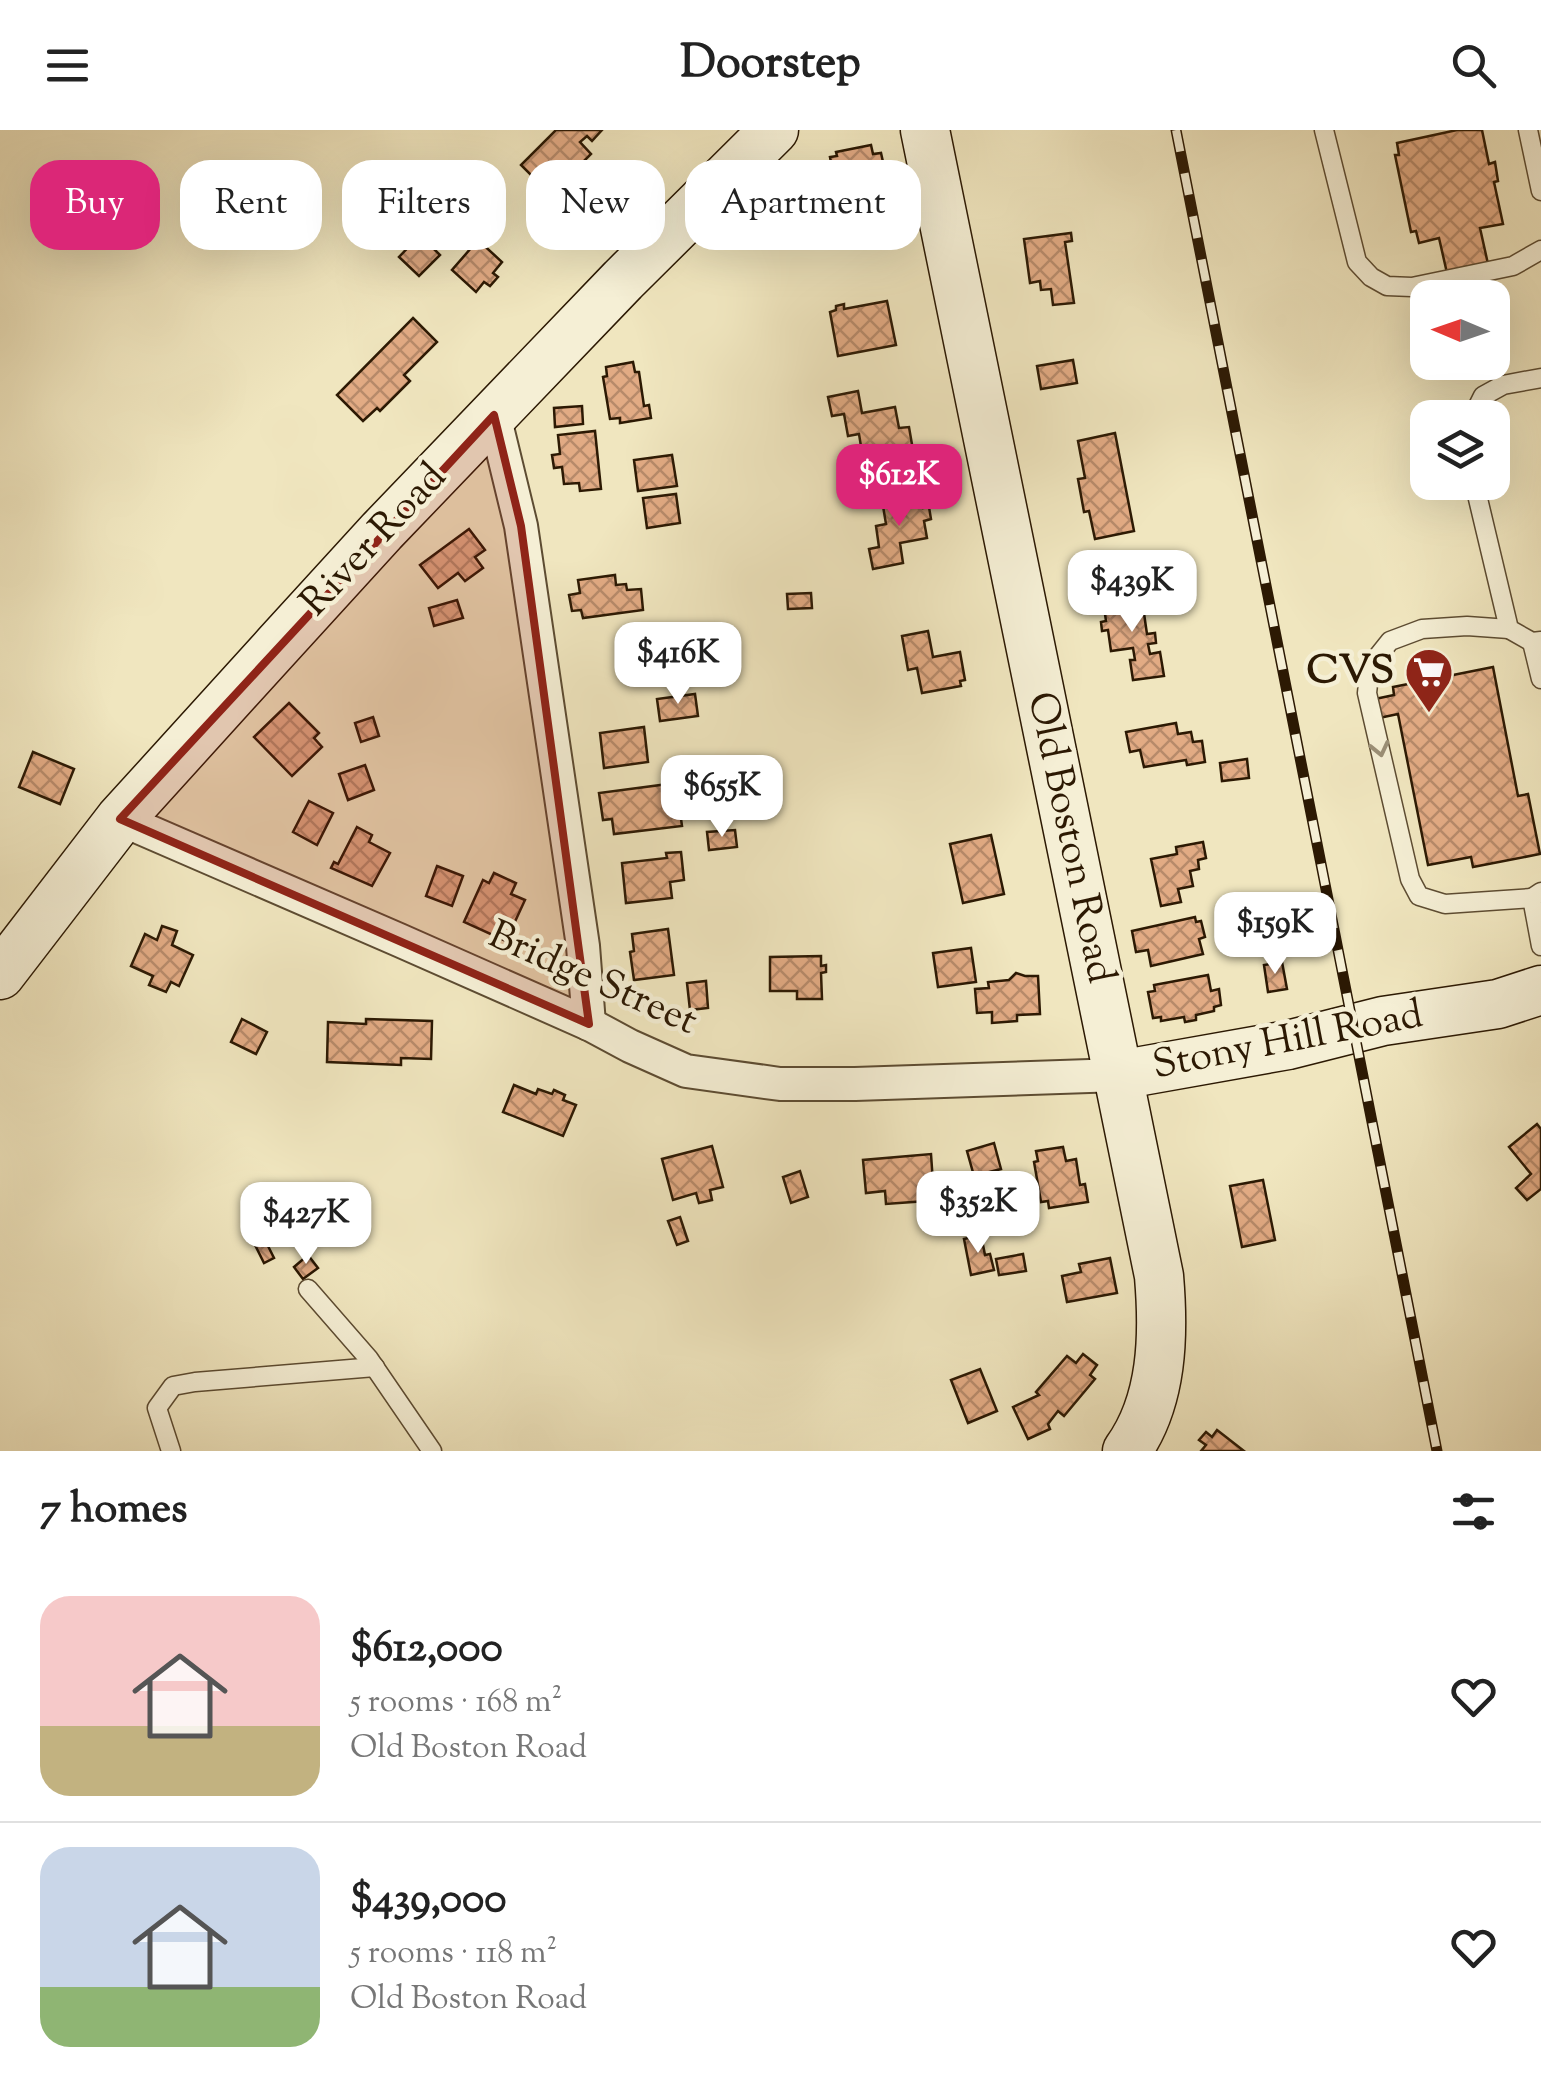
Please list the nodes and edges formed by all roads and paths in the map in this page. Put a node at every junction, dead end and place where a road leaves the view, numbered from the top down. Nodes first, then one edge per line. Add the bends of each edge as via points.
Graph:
1 (774, 130) edge
2 (925, 130) edge
3 (1324, 130) edge
4 (1528, 130) edge
5 (1541, 191) edge
6 (1541, 250) edge
7 (1541, 378) edge
8 (1482, 400) edge
9 (494, 415) junction
10 (1478, 500) edge
11 (1509, 629) junction
12 (1537, 642) edge
13 (1541, 679) edge
14 (120, 819) junction
15 (1537, 895) edge
16 (1541, 946) edge
17 (0, 975) edge
18 (1520, 997) edge
19 (589, 1024) junction
20 (1541, 1026) edge
21 (1119, 1075) junction
22 (308, 1289) dead end
23 (375, 1367) junction
24 (171, 1451) edge
25 (432, 1451) edge
26 (1128, 1451) edge

1 - 9 street, River Road
2 - 21 street, Old Boston Road
3 - 6 lane via 1358,262 1387,286 1513,266
4 - 5 lane
7 - 8 lane via 1504,385
9 - 14 street, River Road
9 - 19 street via 521,526 584,946
10 - 11 lane
11 - 12 lane
11 -> 15 lane via 1422,629 1390,642 1370,666 1367,692 1419,896 1444,904
12 - 13 lane
14 - 17 street, River Road
14 - 19 street, Bridge Street
15 - 16 lane
18 - 20 street
18 - 21 street, Stony Hill Road
19 - 21 street, Bridge Street via 686,1071 780,1084
21 - 26 street, Stony Hill Road via 1160,1276 1163,1323 1151,1398
22 - 23 lane
23 - 24 lane via 173,1386 157,1408
23 - 25 lane

